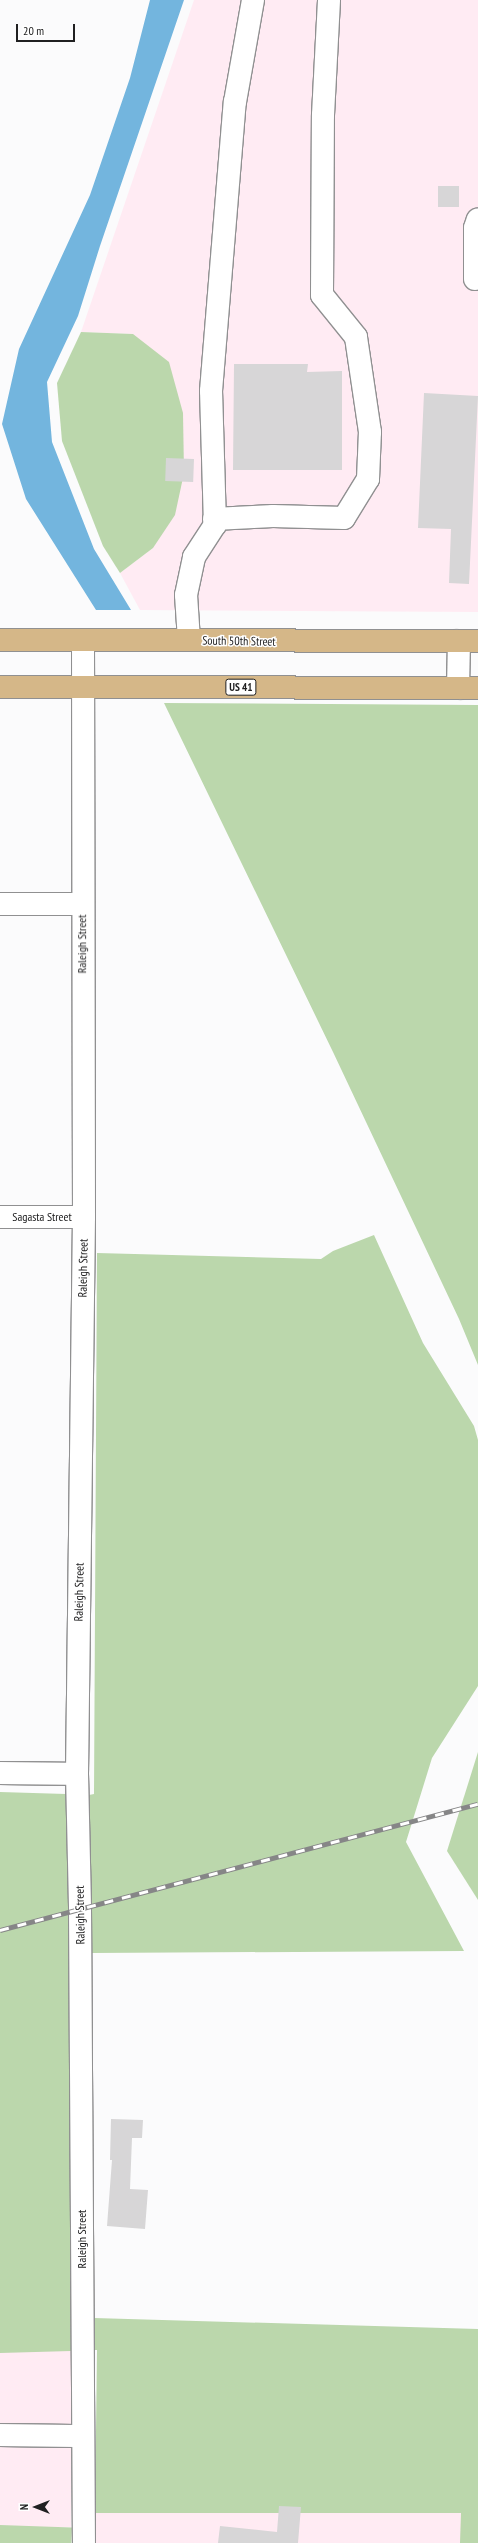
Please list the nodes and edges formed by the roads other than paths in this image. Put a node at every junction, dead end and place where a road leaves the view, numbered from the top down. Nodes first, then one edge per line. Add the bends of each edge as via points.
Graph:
1 (253, 0) edge
2 (329, 0) edge
3 (478, 219) edge
4 (474, 279) dead end
5 (214, 519) junction
6 (0, 640) edge
7 (83, 640) junction
8 (189, 640) junction
9 (468, 641) edge
10 (0, 687) edge
11 (83, 687) junction
12 (468, 688) edge
13 (0, 904) edge
14 (82, 904) junction
15 (0, 1217) edge
16 (84, 1217) junction
17 (0, 1773) edge
18 (76, 1774) junction
19 (0, 2435) edge
20 (83, 2436) junction
21 (84, 2543) edge

1 - 5 street via 235,102 211,391
2 - 5 street via 324,115 322,295 356,337 370,432 368,479 344,518 273,516
3 - 4 street via 474,228
5 - 8 street via 214,525 194,556 186,595
6 - 7 main road, South 50th Street
7 - 8 main road, South 50th Street
7 - 11 street, Raleigh Street
8 - 9 main road, South 50th Street
9 - 12 street
10 - 11 main road, US 41
11 - 12 main road, US 41
11 - 14 street, Raleigh Street
13 - 14 street
14 - 16 street, Raleigh Street
15 - 16 street, Sagasta Street
16 - 18 street, Raleigh Street
17 - 18 street
18 - 20 street, Raleigh Street via 80,1917
19 - 20 street
20 - 21 street, Raleigh Street

